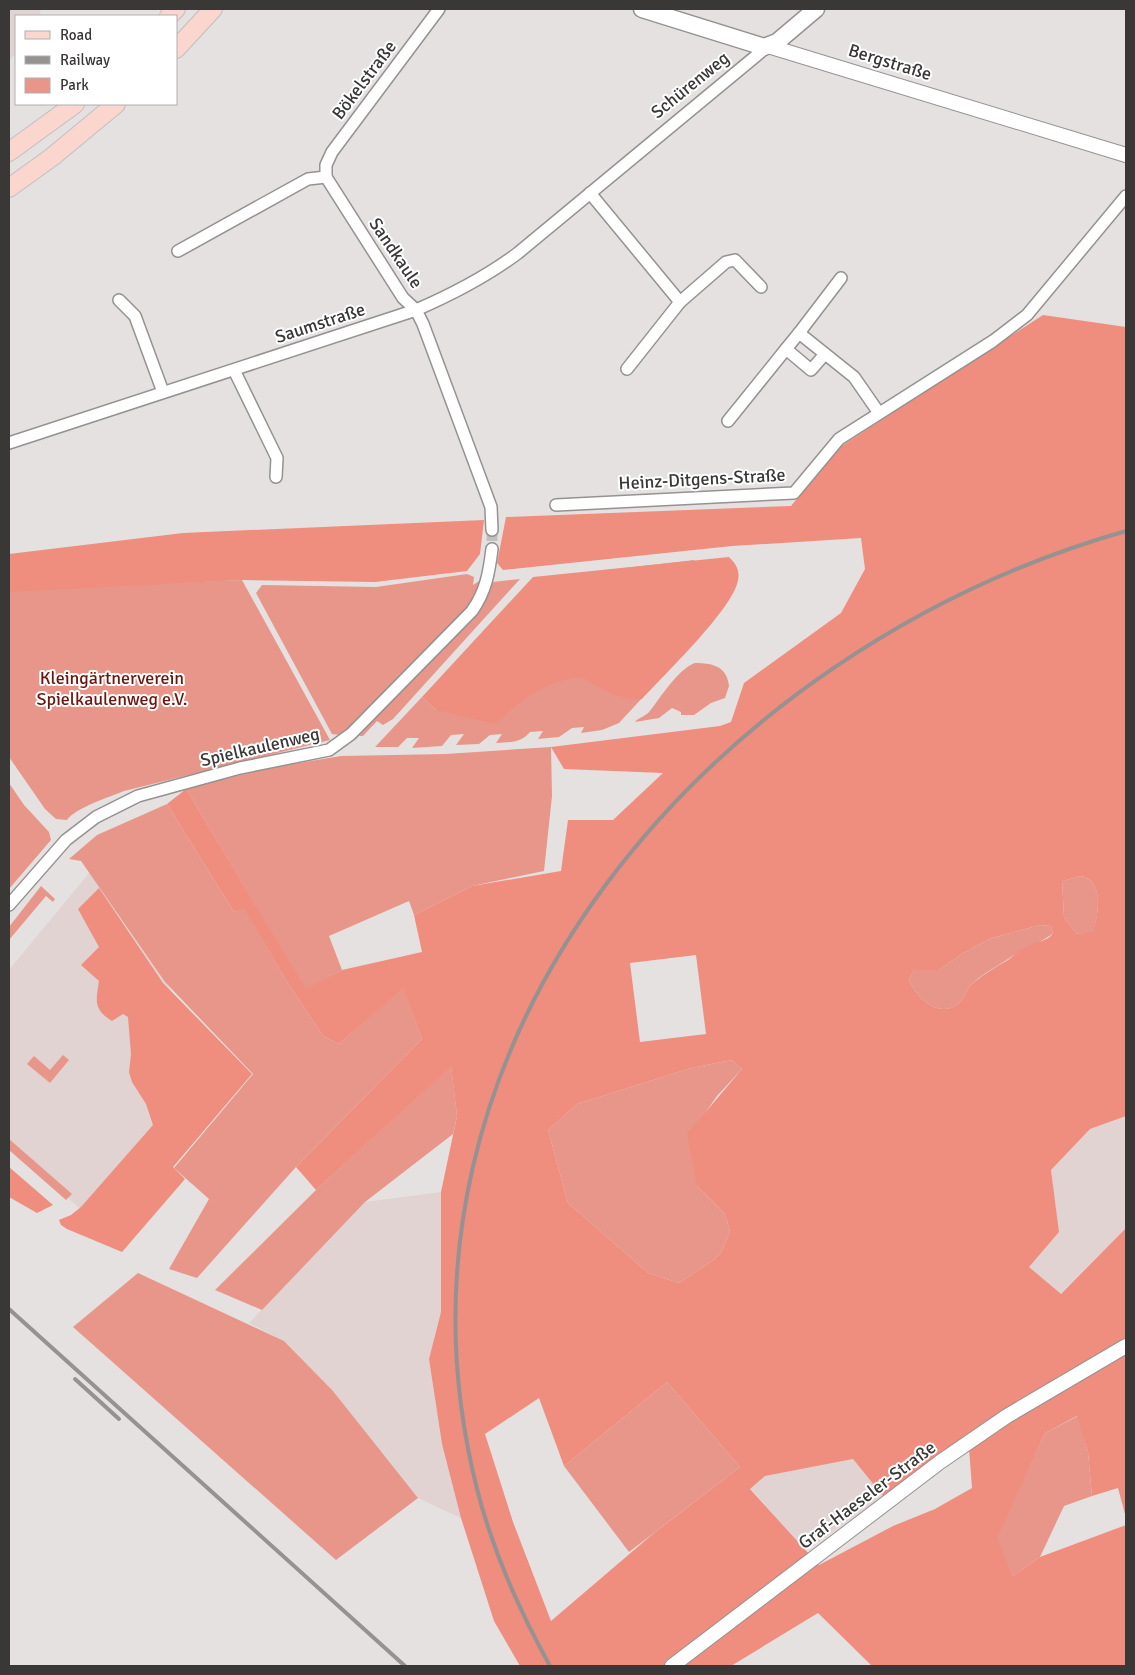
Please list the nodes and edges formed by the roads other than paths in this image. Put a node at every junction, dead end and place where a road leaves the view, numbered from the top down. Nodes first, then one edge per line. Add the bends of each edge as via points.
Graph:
1 (213, 9) edge
2 (439, 9) edge
3 (642, 9) edge
4 (816, 9) edge
5 (768, 46) junction
6 (178, 47) edge
7 (74, 105) edge
8 (115, 105) edge
9 (9, 152) edge
10 (1126, 155) edge
11 (326, 177) junction
12 (9, 188) edge
13 (590, 193) junction
14 (1126, 196) edge
15 (178, 251) dead end
16 (841, 278) dead end
17 (761, 287) dead end
18 (119, 300) dead end
19 (680, 302) junction
20 (416, 310) junction
21 (799, 333) junction
22 (786, 350) junction
23 (824, 354) junction
24 (627, 369) dead end
25 (234, 370) junction
26 (162, 392) junction
27 (879, 413) junction
28 (728, 421) dead end
29 (9, 443) edge
30 (276, 477) dead end
31 (556, 505) dead end
32 (492, 530) tunnel mouth
33 (492, 549) tunnel mouth
34 (9, 905) edge
35 (1126, 1346) edge
36 (1126, 1356) edge
37 (1092, 1365) junction
38 (672, 1666) edge

1 - 6 main road
2 - 11 street, Bökelstraße via 332,152 326,165
3 - 5 main road, Bergstraße
4 - 5 main road, Schürenweg
5 - 10 street, Bergstraße
5 - 13 street, Schürenweg
7 - 9 main road
8 - 12 main road
11 - 15 street via 308,179
11 - 20 street, Sandkaule via 403,298
13 - 19 street
13 - 20 street, Schürenweg via 491,273
14 - 27 street, Heinz-Ditgens-Straße via 1027,315 993,341
16 - 21 street
17 - 19 street via 735,260 726,262
18 - 26 street via 135,316
19 - 24 street
20 - 25 street, Saumstraße
20 - 32 street, Sandkaule via 491,507
21 - 22 street
21 - 23 street
22 - 23 street via 812,370
22 - 28 street
23 - 27 street via 854,377
25 - 26 street, Saumstraße
25 - 30 street via 277,458
26 - 29 street, Saumstraße
27 - 31 street, Heinz-Ditgens-Straße via 839,439 794,493
33 - 34 street, Spielkaulenweg via 489,578 476,605 351,734 329,750 240,768 138,796 96,816 66,840
35 - 37 street, Graf-Haeseler-Straße
36 - 37 street, Graf-Haeseler-Straße
37 - 38 street, Graf-Haeseler-Straße via 1007,1416 940,1462

